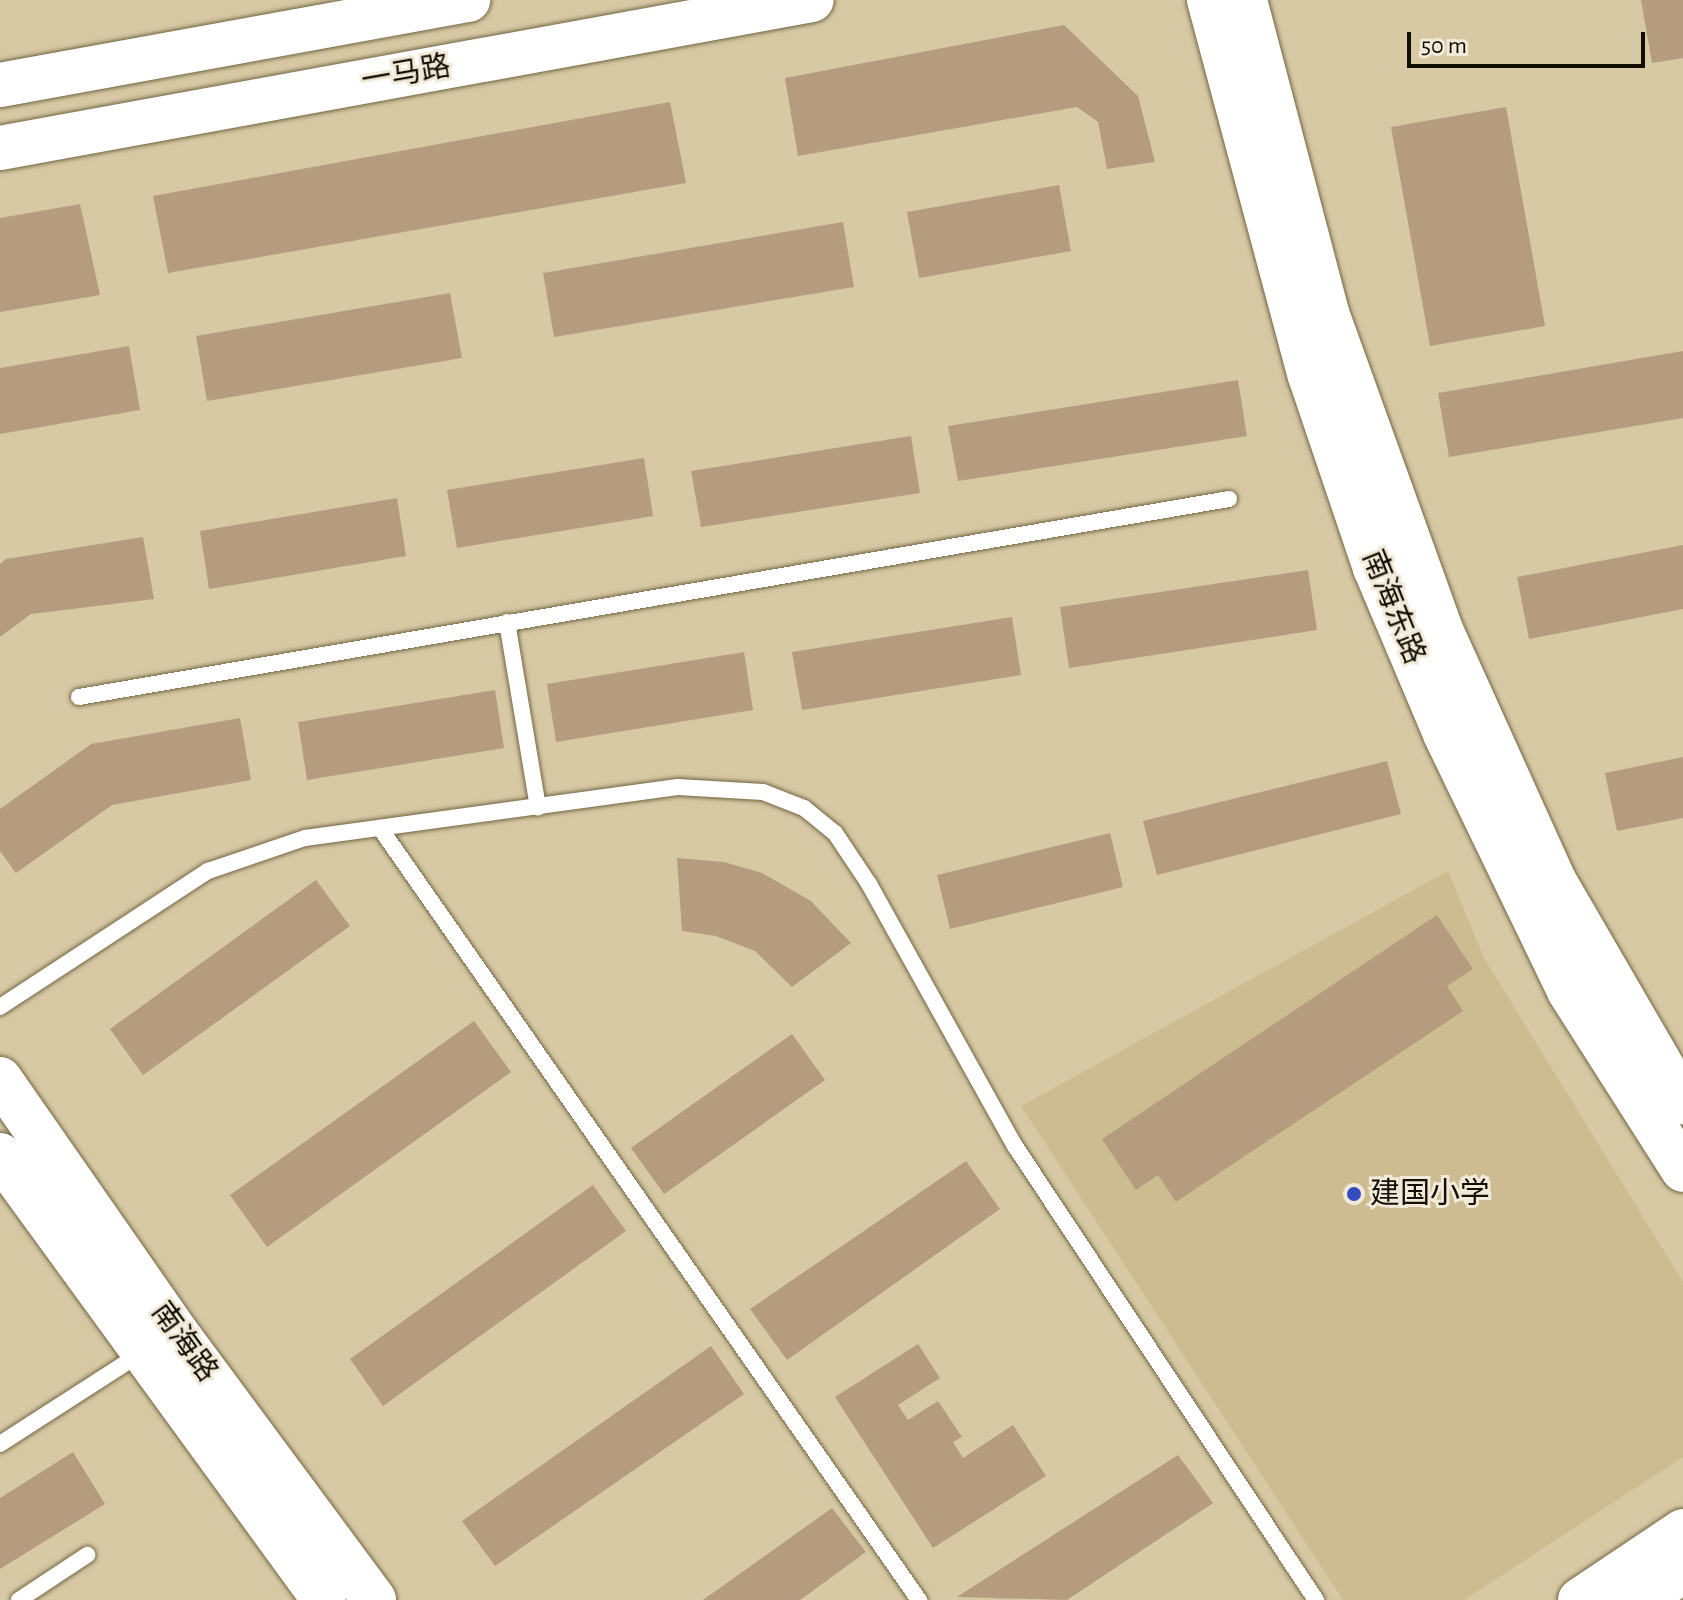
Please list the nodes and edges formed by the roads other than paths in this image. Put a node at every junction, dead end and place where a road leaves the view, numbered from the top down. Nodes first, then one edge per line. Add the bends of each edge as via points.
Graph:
1 (468, 0) edge
2 (812, 0) edge
3 (1209, 0) edge
4 (1245, 0) edge
5 (0, 85) edge
6 (0, 148) edge
7 (1229, 499) dead end
8 (507, 622) junction
9 (79, 697) dead end
10 (538, 807) junction
11 (380, 828) junction
12 (0, 1007) edge
13 (0, 1079) edge
14 (1683, 1103) edge
15 (0, 1155) edge
16 (1683, 1170) edge
17 (159, 1342) junction
18 (0, 1444) edge
19 (1683, 1531) edge
20 (87, 1555) dead end
21 (1683, 1571) edge
22 (19, 1600) edge
23 (324, 1600) edge
24 (374, 1600) edge
25 (919, 1600) edge
26 (1316, 1600) edge
27 (1580, 1600) edge
28 (1640, 1600) edge

1 - 5 street, 一马路
2 - 6 street, 一马路
3 - 16 street, 南海东路 via 1305,361 1375,568 1445,734 1569,991
4 - 14 street, 南海东路 via 1331,326 1442,632 1555,882
7 - 8 lane
8 - 9 lane
8 - 10 lane
10 - 11 lane
10 - 26 lane via 678,787 763,792 804,808 835,833 1015,1146
11 - 12 lane via 305,838 208,871
11 - 25 lane
13 - 17 street, 南海路
15 - 17 street, 南海路
17 - 18 lane
17 - 23 street, 南海路
17 - 24 street, 南海路
19 - 27 street
20 - 22 lane
21 - 28 street

